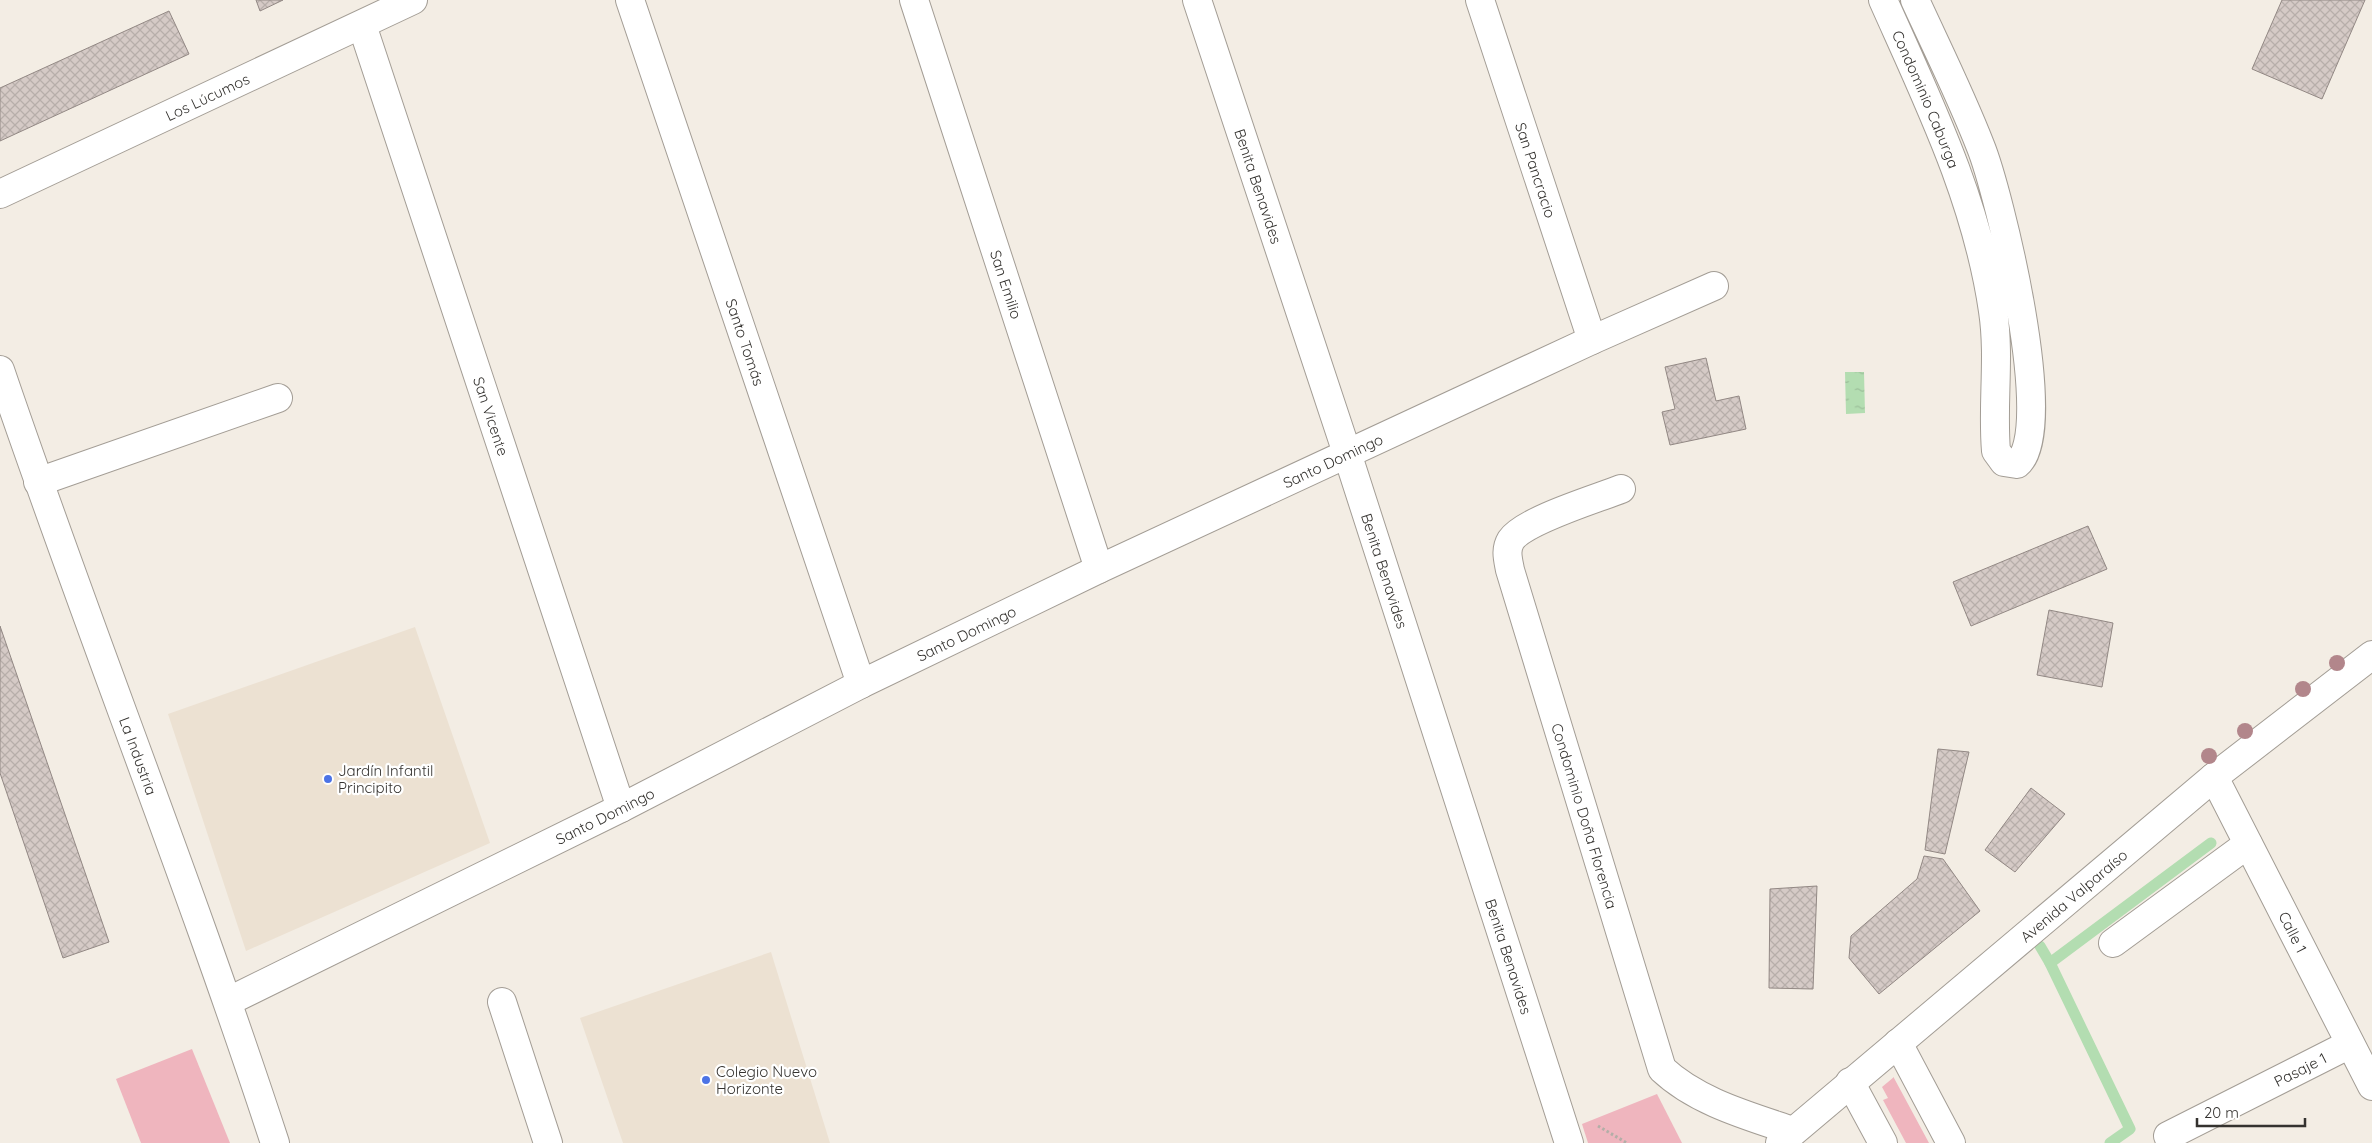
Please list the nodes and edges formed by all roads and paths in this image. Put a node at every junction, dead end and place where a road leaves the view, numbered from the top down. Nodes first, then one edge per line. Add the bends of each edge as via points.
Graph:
1 (413, 0) edge
2 (630, 0) edge
3 (914, 0) edge
4 (1197, 0) edge
5 (1480, 0) edge
6 (1883, 0) edge
7 (1915, 0) edge
8 (362, 25) junction
9 (1995, 190) junction
10 (0, 194) edge
11 (1967, 198) junction
12 (1714, 286) dead end
13 (1592, 340) junction
14 (2028, 355) junction
15 (1997, 358) junction
16 (0, 370) edge
17 (278, 398) dead end
18 (1346, 453) junction
19 (38, 482) junction
20 (1621, 489) dead end
21 (1099, 569) junction
22 (2372, 655) edge
23 (861, 684) junction
24 (2214, 777) junction
25 (621, 808) junction
26 (2248, 844) junction
27 (2113, 943) dead end
28 (229, 1001) junction
29 (502, 1002) dead end
30 (1898, 1043) junction
31 (2350, 1044) junction
32 (1850, 1082) junction
33 (2372, 1086) edge
34 (2168, 1136) dead end
35 (1787, 1137) edge
36 (275, 1143) edge
37 (548, 1143) edge
38 (1569, 1143) edge
39 (1882, 1143) edge
40 (1951, 1143) edge

1 - 8 street, Los Lúcumos
2 - 23 street, Santo Tomás
3 - 21 street, San Emilio
4 - 18 street, Benita Benavides
5 - 13 street, San Pancracio
6 - 11 street, Condominio Caburga
7 - 9 street, Condominio Caburga via 1981,145
8 - 10 street, Los Lúcumos
8 - 25 street, San Vicente
9 - 11 street
9 - 14 street, Condominio Caburga via 2019,294
11 - 15 street, Condominio Caburga via 1993,311
12 - 13 street, Santo Domingo
13 - 18 street, Santo Domingo
14 - 15 street
14 - 15 street, Condominio Caburga via 2029,446 2022,460 2011,464 2004,462 1996,451
16 - 19 street, La Industria
17 - 19 street
18 - 21 street, Santo Domingo
18 - 38 street, Benita Benavides
19 - 28 street, La Industria
20 - 35 street, Condominio Doña Florencia via 1519,531 1506,553 1510,570 1662,1069 1676,1082
21 - 23 street, Santo Domingo
22 - 24 street, Avenida Valparaíso
23 - 25 street, Santo Domingo
24 - 26 street, Calle 1
24 - 30 street, Avenida Valparaíso
25 - 28 street, Santo Domingo
26 - 27 street
26 - 31 street, Calle 1
28 - 36 street, La Industria
29 - 37 street
30 - 32 street, Avenida Valparaíso
30 - 40 street
31 - 33 street, Calle 1
31 - 34 street, Pasaje 1
32 - 35 street, Avenida Valparaíso
32 - 39 street

